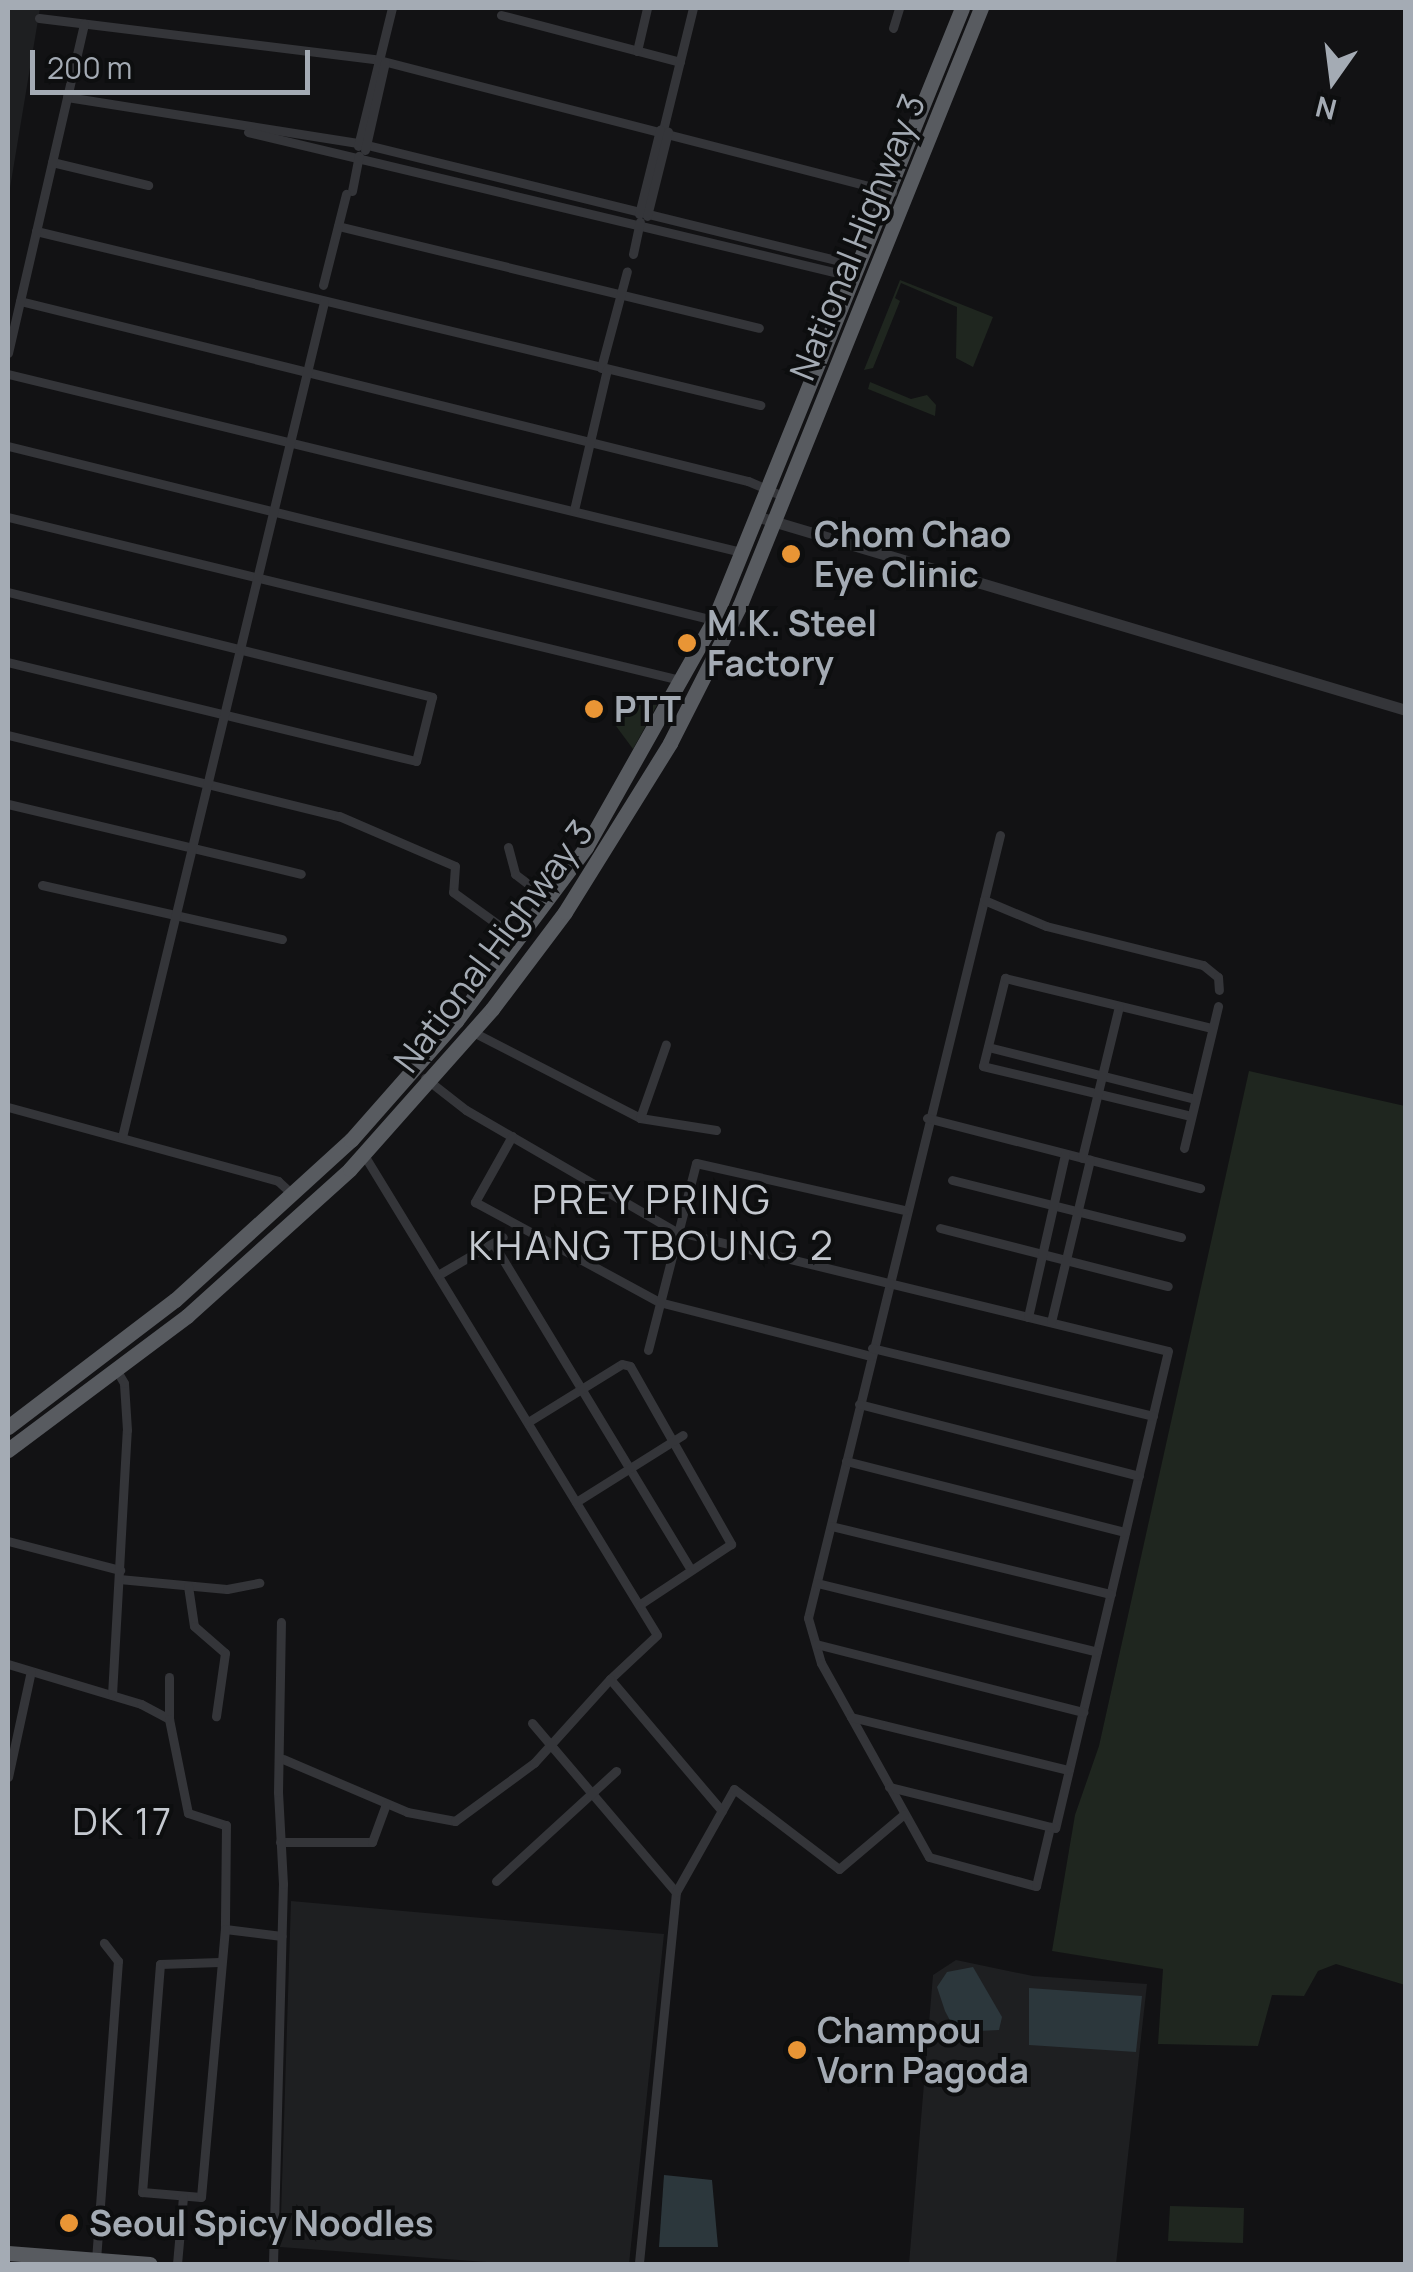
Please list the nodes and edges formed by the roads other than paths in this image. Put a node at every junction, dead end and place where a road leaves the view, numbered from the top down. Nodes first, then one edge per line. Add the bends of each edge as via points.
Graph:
1 (392, 8) edge
2 (647, 8) edge
3 (693, 8) edge
4 (899, 8) edge
5 (962, 8) edge
6 (980, 8) edge
7 (501, 15) dead end
8 (40, 18) dead end
9 (84, 24) junction
10 (893, 28) dead end
11 (637, 51) junction
12 (382, 61) junction
13 (680, 62) junction
14 (67, 97) junction
15 (172, 115) junction
16 (664, 131) junction
17 (362, 144) junction
18 (359, 156) junction
19 (52, 162) junction
20 (148, 185) dead end
21 (898, 194) junction
22 (644, 211) junction
23 (641, 223) junction
24 (338, 226) junction
25 (36, 231) junction
26 (633, 254) dead end
27 (626, 271) dead end
28 (858, 272) junction
29 (323, 285) dead end
30 (620, 294) junction
31 (20, 301) junction
32 (324, 302) junction
33 (759, 328) dead end
34 (8, 353) edge
35 (604, 369) junction
36 (306, 371) junction
37 (8, 374) edge
38 (760, 405) dead end
39 (590, 441) junction
40 (289, 442) junction
41 (8, 446) edge
42 (770, 490) junction
43 (785, 498) junction
44 (272, 510) junction
45 (574, 510) junction
46 (8, 517) edge
47 (759, 517) junction
48 (775, 524) junction
49 (744, 552) junction
50 (256, 580) junction
51 (8, 592) edge
52 (714, 620) junction
53 (237, 649) junction
54 (8, 662) edge
55 (683, 681) junction
56 (1406, 710) edge
57 (222, 714) junction
58 (8, 735) edge
59 (204, 781) junction
60 (8, 804) edge
61 (1000, 834) dead end
62 (508, 847) dead end
63 (188, 848) junction
64 (301, 874) dead end
65 (42, 885) dead end
66 (549, 900) junction
67 (984, 900) junction
68 (172, 914) junction
69 (282, 938) dead end
70 (520, 941) junction
71 (1219, 990) dead end
72 (1118, 1006) junction
73 (1218, 1006) dead end
74 (1212, 1028) junction
75 (473, 1032) junction
76 (666, 1044) dead end
77 (988, 1047) junction
78 (414, 1070) junction
79 (1102, 1076) junction
80 (430, 1083) junction
81 (1098, 1094) junction
82 (1195, 1099) junction
83 (8, 1106) edge
84 (1191, 1116) junction
85 (640, 1118) junction
86 (927, 1118) junction
87 (716, 1130) dead end
88 (512, 1136) junction
89 (122, 1137) junction
90 (1184, 1148) dead end
91 (1065, 1154) junction
92 (364, 1155) junction
93 (1086, 1159) junction
94 (952, 1180) dead end
95 (1200, 1188) dead end
96 (293, 1196) junction
97 (1053, 1205) junction
98 (905, 1210) junction
99 (1078, 1211) junction
100 (940, 1228) dead end
101 (675, 1231) junction
102 (1181, 1237) dead end
103 (1042, 1254) junction
104 (1066, 1260) junction
105 (438, 1275) junction
106 (888, 1280) junction
107 (1168, 1286) dead end
108 (659, 1302) junction
109 (1028, 1317) junction
110 (1052, 1322) junction
111 (648, 1350) dead end
112 (872, 1352) junction
113 (116, 1369) junction
114 (582, 1389) junction
115 (859, 1404) junction
116 (1153, 1416) junction
117 (528, 1422) junction
118 (8, 1427) edge
119 (683, 1435) dead end
120 (673, 1443) junction
121 (8, 1450) edge
122 (846, 1461) junction
123 (633, 1468) junction
124 (1138, 1476) junction
125 (576, 1502) junction
126 (830, 1526) junction
127 (1125, 1532) junction
128 (8, 1541) edge
129 (692, 1570) junction
130 (119, 1575) junction
131 (259, 1583) dead end
132 (817, 1584) junction
133 (188, 1586) junction
134 (1111, 1594) junction
135 (639, 1605) junction
136 (282, 1622) dead end
137 (816, 1644) junction
138 (1097, 1652) junction
139 (8, 1664) edge
140 (31, 1671) junction
141 (169, 1677) dead end
142 (610, 1680) junction
143 (112, 1695) junction
144 (1082, 1712) junction
145 (216, 1716) dead end
146 (851, 1718) junction
147 (169, 1719) junction
148 (532, 1723) dead end
149 (552, 1746) junction
150 (282, 1759) junction
151 (1069, 1770) junction
152 (616, 1771) dead end
153 (8, 1777) edge
154 (889, 1787) junction
155 (593, 1793) junction
156 (386, 1804) junction
157 (722, 1811) junction
158 (904, 1814) junction
159 (1050, 1827) junction
160 (280, 1842) junction
161 (496, 1881) dead end
162 (676, 1892) junction
163 (225, 1929) junction
164 (282, 1936) junction
165 (104, 1942) dead end
166 (219, 1962) junction
167 (183, 2197) junction
168 (8, 2253) edge
169 (96, 2260) junction
170 (150, 2264) edge
171 (177, 2264) edge
172 (272, 2264) edge
173 (640, 2264) edge

1 - 12 street
2 - 11 street
3 - 13 street
4 - 10 street
5 - 21 highway, National Highway 3
6 - 21 highway, National Highway 3
7 - 11 street
8 - 9 street
9 - 12 street
9 - 14 street
11 - 13 street
12 - 16 street
12 - 17 street
13 - 16 street
14 - 15 street
14 - 19 street
15 - 17 street
15 - 18 street
16 - 21 street
16 - 22 street
17 - 18 street
17 - 22 street
18 - 23 street
18 - 24 street
19 - 20 street
19 - 25 street
21 - 28 highway, National Highway 3
21 - 43 highway, National Highway 3
22 - 23 street
22 - 28 street
23 - 26 street
23 - 28 street
24 - 29 street
24 - 30 street
25 - 31 street
25 - 32 street
27 - 30 street
28 - 42 highway, National Highway 3
30 - 33 street
30 - 35 street
31 - 34 street
31 - 36 street
32 - 35 street
32 - 36 street
35 - 38 street
35 - 39 street
36 - 39 street
36 - 40 street
37 - 40 street
39 - 42 street
39 - 45 street
40 - 44 street
40 - 45 street
41 - 44 street
42 - 43 street
42 - 47 highway, National Highway 3
43 - 48 highway, National Highway 3
44 - 50 street
44 - 52 street
45 - 49 street
46 - 50 street
47 - 48 street
47 - 49 highway, National Highway 3
48 - 56 street
48 - 75 highway, National Highway 3 via 708,672 642,793 566,912
49 - 52 highway, National Highway 3
50 - 53 street
50 - 55 street
51 - 53 street
52 - 55 highway, National Highway 3
53 - 57 street
53 - 57 street via 432,697 416,760
54 - 57 street
55 - 66 highway, National Highway 3 via 625,786
57 - 59 street
58 - 59 street
59 - 63 street
59 - 70 street via 338,816 455,866 453,892
60 - 63 street
61 - 67 street
62 - 66 street via 514,874
63 - 64 street
63 - 68 street
65 - 68 street
66 - 70 highway, National Highway 3
67 - 71 street via 1046,926 1203,966 1218,977
67 - 86 street
68 - 69 street
68 - 89 street
70 - 78 highway, National Highway 3
72 - 74 street
72 - 77 street via 1004,978
72 - 79 street
73 - 74 street
74 - 82 street
75 - 80 highway, National Highway 3
75 - 85 street
76 - 85 street
77 - 79 street
77 - 81 street via 983,1066
78 - 80 street
78 - 96 highway, National Highway 3
79 - 81 street
79 - 82 street
80 - 88 street
80 - 92 highway, National Highway 3
81 - 84 street
81 - 93 street
82 - 84 street
83 - 89 street
84 - 90 street
85 - 87 street
86 - 91 street
86 - 98 street
88 - 101 street
88 - 108 street via 475,1202
89 - 96 street via 278,1181
91 - 93 street
91 - 97 street
92 - 105 street
92 - 113 highway, National Highway 3 via 216,1291
93 - 95 street
93 - 99 street
94 - 97 street
96 - 118 highway, National Highway 3 via 175,1300
97 - 99 street
97 - 103 street
98 - 101 street via 696,1163
98 - 106 street
99 - 102 street
99 - 104 street
100 - 103 street
101 - 106 street
101 - 108 street
103 - 104 street
103 - 109 street
104 - 107 street
104 - 110 street
105 - 114 street via 498,1240
105 - 117 street
106 - 109 street
106 - 112 street
108 - 111 street
108 - 112 street
109 - 110 street
110 - 116 street via 1168,1351
112 - 115 street
112 - 116 street
113 - 121 highway, National Highway 3
113 - 130 street via 124,1382 127,1430
114 - 117 street
114 - 120 street via 626,1363
114 - 123 street
115 - 122 street
115 - 124 street
116 - 124 street
117 - 125 street
119 - 120 street
120 - 123 street
120 - 129 street via 732,1544
122 - 126 street
122 - 127 street
123 - 125 street
123 - 129 street
124 - 127 street
125 - 135 street
126 - 132 street
126 - 134 street
127 - 134 street
128 - 130 street
129 - 135 street
130 - 133 street
130 - 143 street
131 - 133 street
132 - 137 street via 808,1618
132 - 138 street
133 - 145 street via 194,1626 225,1654
134 - 138 street
135 - 142 street via 657,1639
136 - 150 street
137 - 144 street
137 - 146 street
138 - 144 street
139 - 140 street
140 - 143 street
140 - 153 street
141 - 147 street
142 - 149 street
142 - 157 street
143 - 147 street
144 - 151 street
146 - 151 street
146 - 154 street
147 - 163 street via 188,1813 226,1825
148 - 149 street
149 - 155 street
149 - 156 street via 455,1821
150 - 156 street
150 - 160 street
151 - 159 street via 1055,1828
152 - 155 street
154 - 158 street
154 - 159 street
155 - 161 street
155 - 162 street
156 - 160 street via 372,1842
157 - 158 street via 734,1789 839,1869
157 - 162 street
158 - 159 street via 932,1859 1036,1886
160 - 164 street
162 - 173 street
163 - 164 street
163 - 166 street
164 - 172 street
165 - 169 street via 118,1961
166 - 167 street via 203,2192
166 - 167 street via 160,1964 138,2189
167 - 171 street
168 - 169 highway
169 - 170 highway

